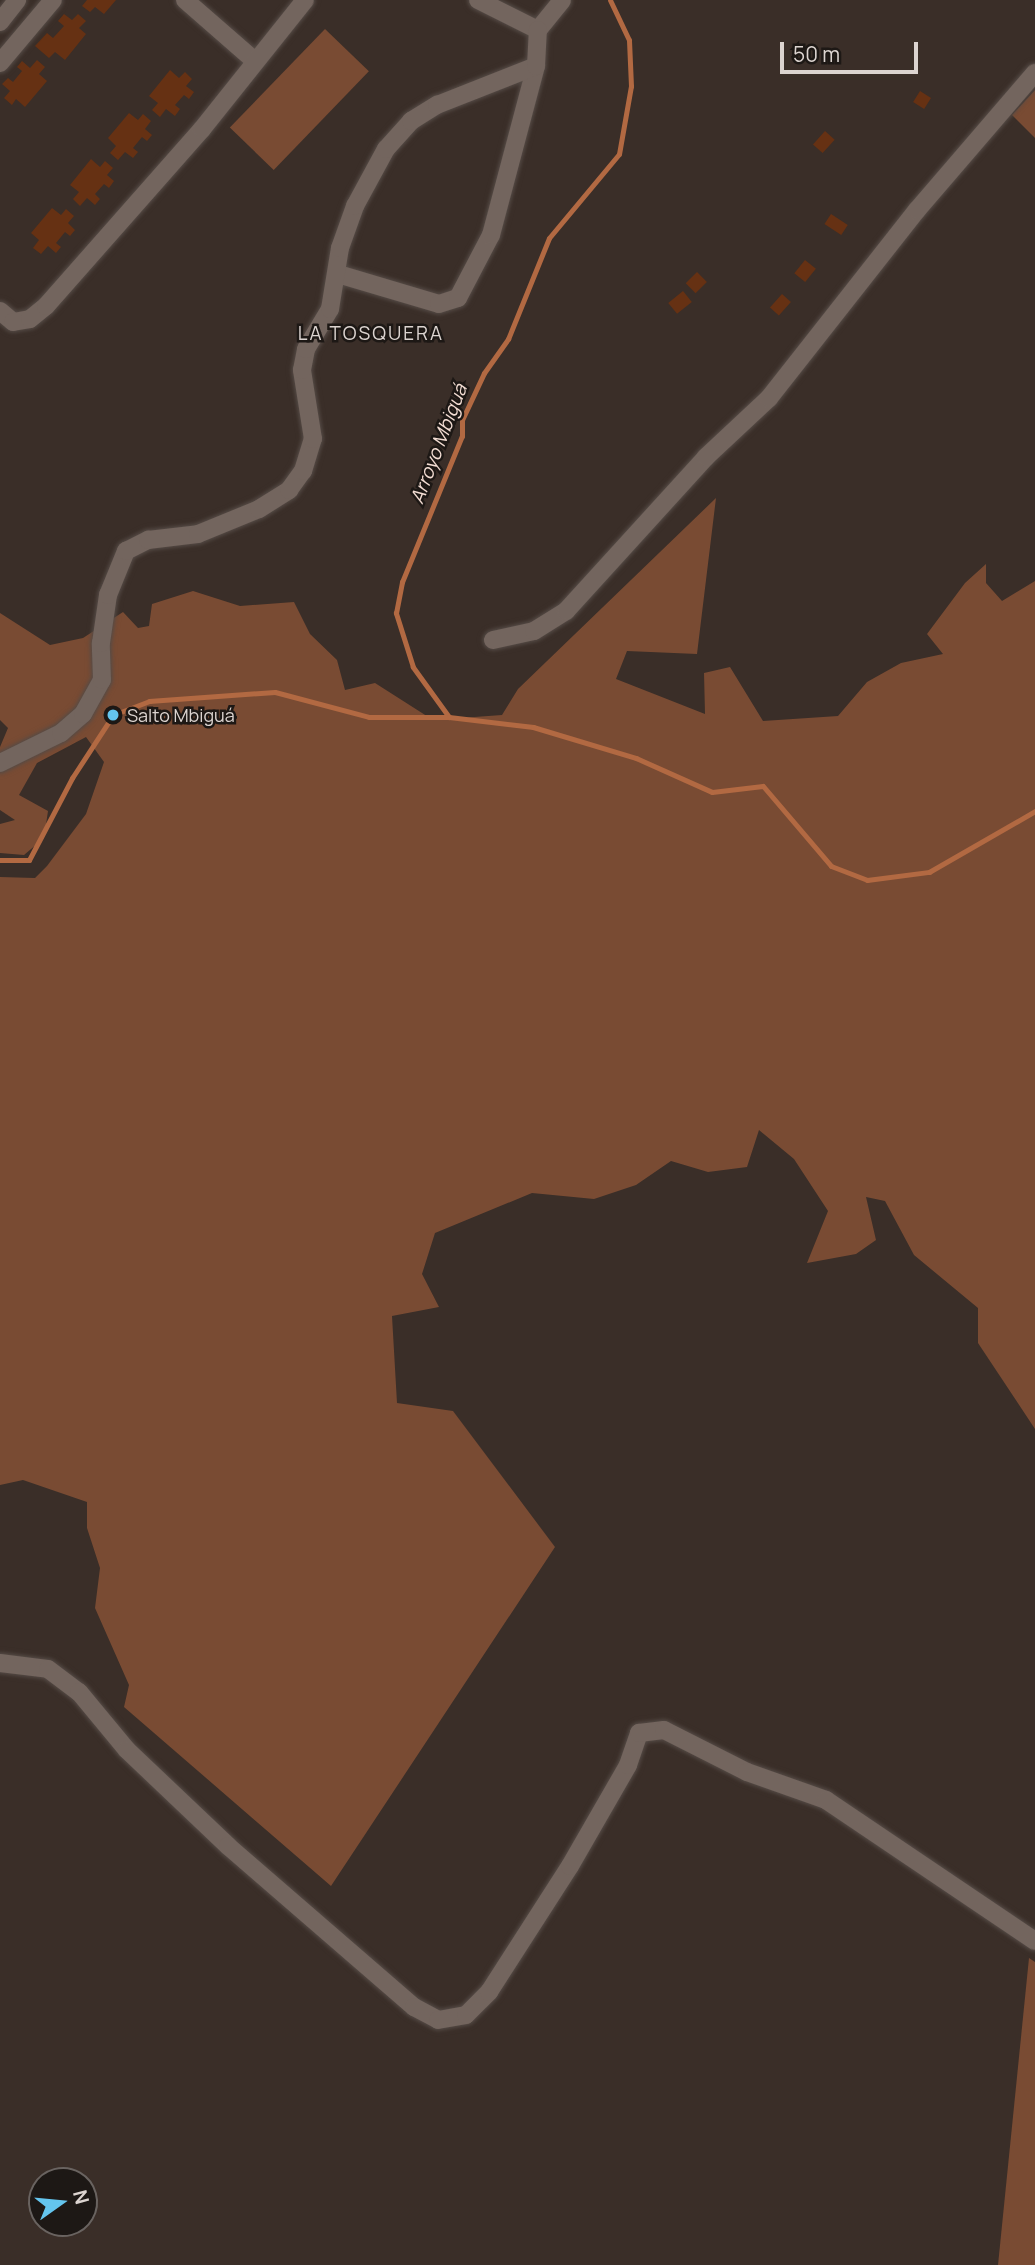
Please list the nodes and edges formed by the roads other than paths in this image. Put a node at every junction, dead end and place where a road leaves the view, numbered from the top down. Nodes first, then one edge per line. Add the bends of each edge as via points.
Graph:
1 (17, 0) edge
2 (53, 0) edge
3 (185, 0) edge
4 (304, 0) edge
5 (478, 0) edge
6 (562, 0) edge
7 (0, 22) edge
8 (538, 30) junction
9 (255, 61) junction
10 (0, 64) edge
11 (536, 66) junction
12 (1035, 73) edge
13 (338, 274) junction
14 (0, 311) edge
15 (493, 640) dead end
16 (0, 763) edge
17 (0, 1663) edge
18 (1035, 1941) edge

1 - 7 street
2 - 10 street
3 - 9 street
4 - 9 street
5 - 8 street
6 - 8 street
8 - 11 street
9 - 14 street via 202,129 46,306 30,319 13,322
11 - 13 street via 437,105 411,121 386,149 345,227
11 - 13 street via 491,235 458,298 439,304
12 - 15 street via 917,210 769,398 705,457 566,611 534,631
13 - 16 street via 330,309 306,349 302,370 313,439 303,471 289,490 259,509 198,534 148,540 126,551 108,595 101,643 102,680 83,714 61,733
17 - 18 street via 48,1669 79,1692 127,1750 228,1846 414,2007 438,2020 466,2015 489,1992 628,1765 639,1732 664,1730 747,1773 826,1800

